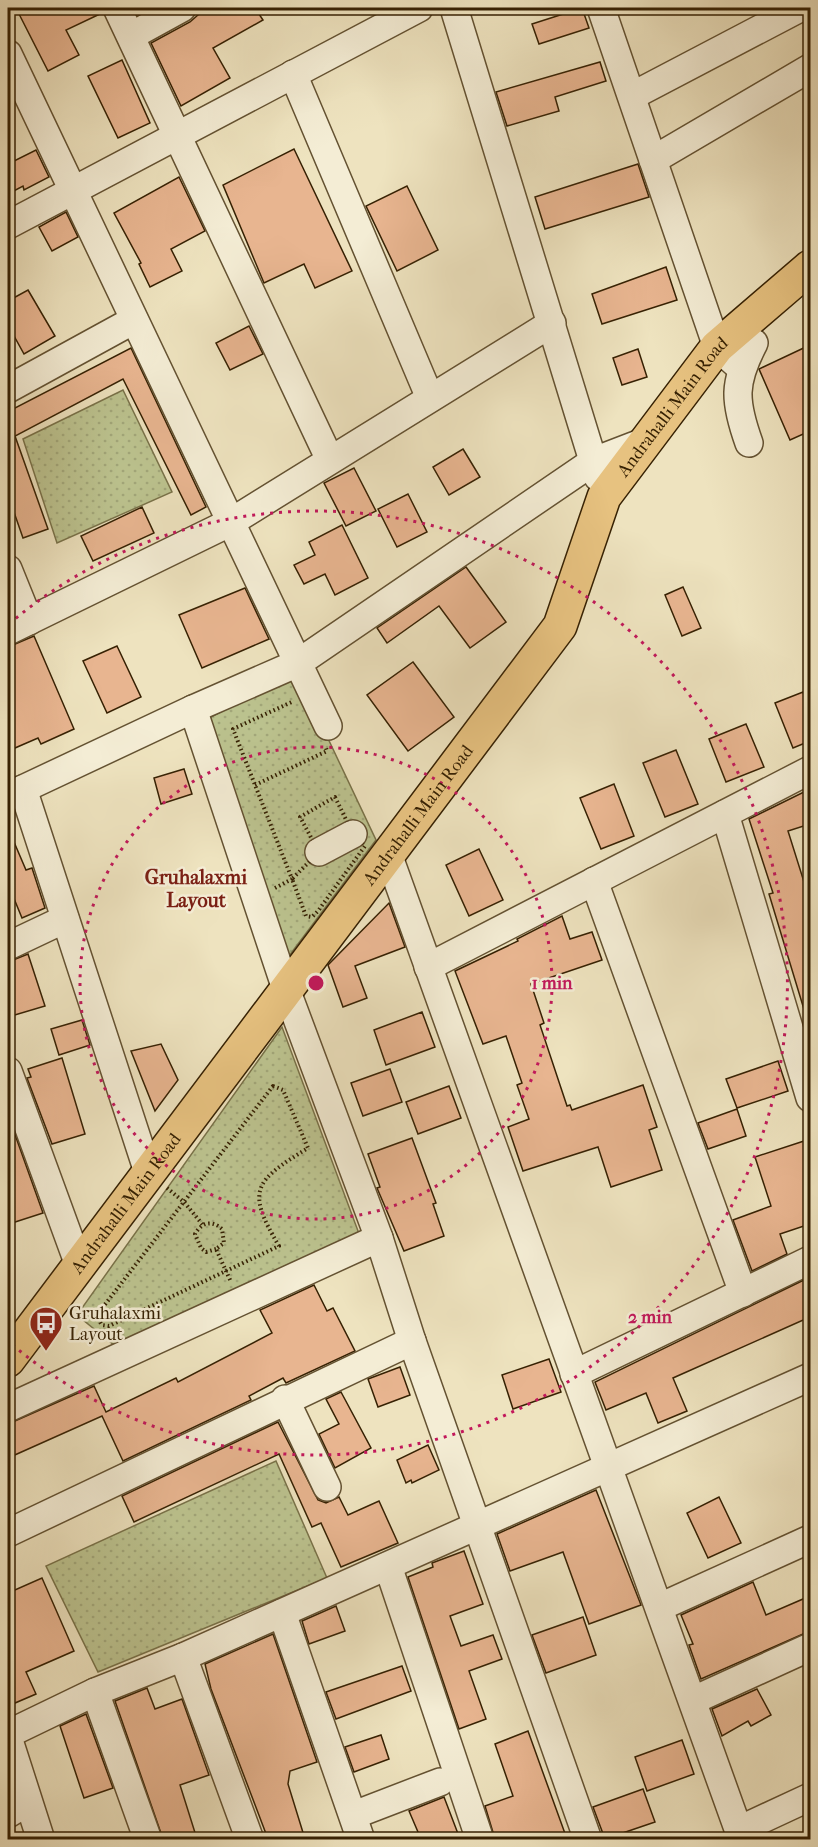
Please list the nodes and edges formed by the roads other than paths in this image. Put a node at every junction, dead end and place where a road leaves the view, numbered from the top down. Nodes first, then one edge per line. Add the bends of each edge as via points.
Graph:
1 (117, 8) edge
2 (182, 8) edge
3 (419, 8) edge
4 (454, 8) edge
5 (601, 8) edge
6 (800, 8) edge
7 (131, 36) junction
8 (8, 54) edge
9 (810, 68) edge
10 (293, 74) junction
11 (632, 96) junction
12 (176, 136) junction
13 (653, 160) junction
14 (71, 192) junction
15 (8, 225) edge
16 (810, 267) edge
17 (134, 320) junction
18 (552, 323) junction
19 (754, 343) dead end
20 (729, 357) junction
21 (8, 389) edge
22 (430, 398) junction
23 (646, 441) junction
24 (750, 443) dead end
25 (330, 460) junction
26 (594, 461) junction
27 (604, 497) junction
28 (231, 522) junction
29 (8, 568) edge
30 (18, 626) edge
31 (298, 663) junction
32 (193, 709) junction
33 (325, 733) road end
34 (810, 770) edge
35 (15, 793) edge
36 (725, 814) junction
37 (353, 834) dead end
38 (319, 852) dead end
39 (388, 854) junction
40 (594, 881) junction
41 (65, 920) junction
42 (8, 946) edge
43 (428, 967) junction
44 (286, 989) junction
45 (8, 1071) edge
46 (810, 1098) edge
47 (148, 1173) junction
48 (379, 1238) junction
49 (810, 1260) edge
50 (79, 1265) junction
51 (743, 1293) junction
52 (412, 1341) junction
53 (8, 1358) edge
54 (574, 1374) junction
55 (810, 1377) edge
56 (285, 1400) junction
57 (8, 1408) edge
58 (608, 1467) junction
59 (327, 1487) dead end
60 (478, 1525) junction
61 (8, 1533) edge
62 (810, 1539) edge
63 (388, 1566) junction
64 (660, 1607) junction
65 (282, 1613) junction
66 (810, 1647) edge
67 (183, 1657) junction
68 (95, 1692) junction
69 (694, 1700) junction
70 (8, 1736) edge
71 (441, 1782) dead end
72 (810, 1797) edge
73 (18, 1808) edge
74 (358, 1827) edge
75 (741, 1834) edge
76 (41, 1839) edge
77 (148, 1839) edge
78 (250, 1839) edge
79 (480, 1839) edge
80 (588, 1839) edge

1 - 7 street
2 - 7 street
3 - 10 street
4 - 18 street
5 - 11 street
6 - 11 street
7 - 12 street
8 - 14 street
9 - 13 street
10 - 12 street
10 - 22 street
11 - 13 street
12 - 14 street
12 - 25 street
13 - 20 street
14 - 15 street
14 - 17 street
16 - 20 main road, Andrahalli Main Road
17 - 21 street
17 - 28 street
18 - 22 street
18 - 26 street
19 - 20 street
20 - 23 main road, Andrahalli Main Road
20 - 24 street via 739,414
22 - 25 street
23 - 26 street
23 - 27 main road, Andrahalli Main Road
25 - 28 street
26 - 27 street
26 - 31 street
27 - 39 main road, Andrahalli Main Road via 560,626
28 - 30 street
28 - 31 street
29 - 30 street
31 - 32 street
31 - 33 street
32 - 35 street
32 - 44 street
34 - 36 street
35 - 41 street
36 - 40 street
36 - 46 street
37 - 38 street
39 - 43 street
39 - 44 main road, Andrahalli Main Road
40 - 43 street
40 - 51 street
41 - 42 street
41 - 47 street
43 - 54 street
44 - 47 main road, Andrahalli Main Road
44 - 48 street
45 - 50 street
47 - 50 main road, Andrahalli Main Road
48 - 52 street
48 - 57 street
49 - 51 street
50 - 53 main road, Andrahalli Main Road
51 - 54 street
52 - 56 street
52 - 60 street
54 - 58 street
55 - 58 street
56 - 59 street
56 - 61 street
58 - 60 street
58 - 64 street
60 - 63 street
60 - 80 street
62 - 64 street
63 - 65 street
63 - 79 street
64 - 69 street
65 - 67 street
65 - 74 street
66 - 69 street
67 - 68 street
67 - 78 street
68 - 70 street
68 - 77 street
69 - 75 street
70 - 73 street
71 - 74 street
72 - 75 street
73 - 76 street

